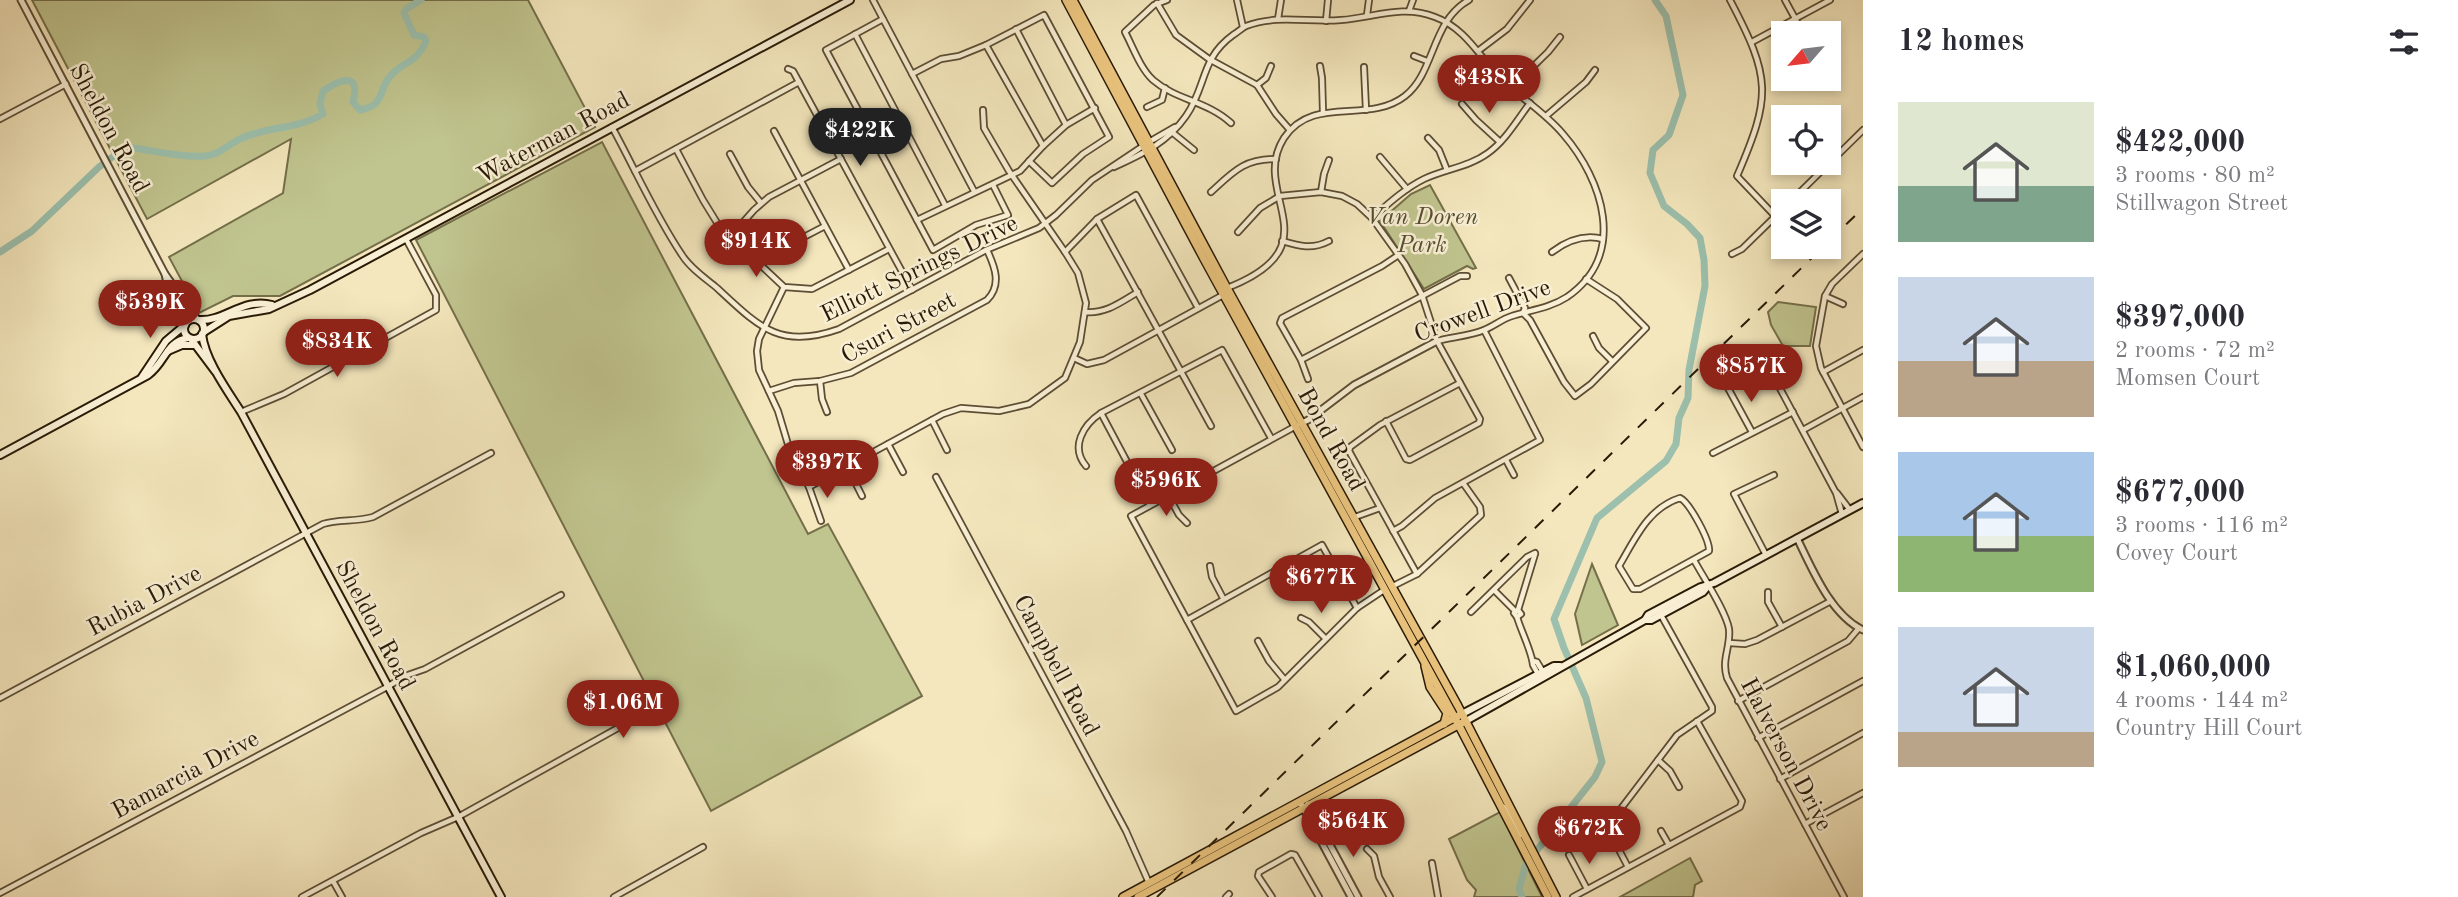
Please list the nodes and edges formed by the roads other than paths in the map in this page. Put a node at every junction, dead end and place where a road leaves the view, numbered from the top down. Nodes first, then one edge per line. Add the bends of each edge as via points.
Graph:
1 (21, 0) edge
2 (850, 0) edge
3 (873, 0) edge
4 (1066, 0) edge
5 (1073, 0) edge
6 (1167, 0) edge
7 (1237, 0) edge
8 (1281, 0) edge
9 (1328, 0) edge
10 (1369, 0) edge
11 (1413, 0) edge
12 (1469, 0) edge
13 (1530, 0) edge
14 (1730, 0) edge
15 (1786, 0) edge
16 (1830, 0) edge
17 (1157, 3) junction
18 (1409, 11) junction
19 (1367, 15) junction
20 (883, 19) junction
21 (1278, 19) junction
22 (1796, 19) junction
23 (1325, 21) junction
24 (1447, 22) junction
25 (1243, 27) junction
26 (1016, 29) junction
27 (855, 34) junction
28 (1560, 37) dead end
29 (1752, 42) junction
30 (986, 45) junction
31 (1478, 51) junction
32 (1414, 56) dead end
33 (1209, 59) junction
34 (1427, 61) junction
35 (1271, 66) dead end
36 (1320, 66) dead end
37 (1364, 67) dead end
38 (788, 69) dead end
39 (1595, 70) dead end
40 (912, 74) junction
41 (799, 82) junction
42 (66, 84) junction
43 (1257, 85) junction
44 (1511, 88) junction
45 (1165, 89) junction
46 (1194, 100) junction
47 (1530, 103) junction
48 (1462, 104) dead end
49 (1147, 107) dead end
50 (1095, 108) junction
51 (983, 110) dead end
52 (1366, 110) junction
53 (1323, 112) junction
54 (1546, 116) junction
55 (0, 119) edge
56 (1231, 123) dead end
57 (1066, 125) junction
58 (612, 127) junction
59 (1174, 130) junction
60 (1290, 130) junction
61 (1863, 130) edge
62 (774, 131) dead end
63 (1428, 138) dead end
64 (1500, 142) junction
65 (1043, 146) junction
66 (1148, 147) junction
67 (676, 149) junction
68 (1194, 150) dead end
69 (730, 154) dead end
70 (1380, 157) dead end
71 (841, 159) junction
72 (1276, 159) junction
73 (1329, 160) dead end
74 (1029, 161) junction
75 (635, 171) junction
76 (1447, 171) junction
77 (1012, 175) junction
78 (801, 180) junction
79 (993, 185) junction
80 (1407, 189) junction
81 (1803, 189) edge
82 (974, 191) junction
83 (1211, 192) dead end
84 (1321, 192) junction
85 (1280, 195) junction
86 (761, 203) junction
87 (945, 205) junction
88 (1771, 212) edge
89 (1372, 218) junction
90 (1097, 219) junction
91 (917, 220) junction
92 (1771, 220) edge
93 (1047, 223) junction
94 (825, 226) junction
95 (1238, 232) dead end
96 (730, 237) junction
97 (406, 238) junction
98 (800, 239) dead end
99 (1603, 239) junction
100 (1282, 241) junction
101 (1329, 241) dead end
102 (889, 248) junction
103 (986, 250) junction
104 (1065, 252) junction
105 (1552, 252) dead end
106 (1732, 254) dead end
107 (1397, 255) junction
108 (1863, 255) edge
109 (849, 270) junction
110 (165, 274) junction
111 (1467, 276) dead end
112 (1508, 278) dead end
113 (1586, 279) junction
114 (784, 287) junction
115 (912, 290) junction
116 (1225, 291) junction
117 (1138, 292) junction
118 (1422, 295) junction
119 (1825, 296) junction
120 (1843, 304) dead end
121 (272, 305) junction
122 (1198, 308) junction
123 (1085, 312) junction
124 (1523, 313) junction
125 (198, 320) junction
126 (185, 324) junction
127 (764, 328) junction
128 (1159, 329) junction
129 (1484, 330) junction
130 (203, 333) junction
131 (1593, 335) dead end
132 (191, 340) junction
133 (1437, 341) junction
134 (1863, 350) edge
135 (1762, 355) dead end
136 (1074, 358) junction
137 (1301, 360) junction
138 (1612, 361) junction
139 (1182, 370) junction
140 (216, 372) junction
141 (1823, 372) junction
142 (142, 378) junction
143 (1308, 379) dead end
144 (820, 381) junction
145 (1460, 383) junction
146 (1728, 388) dead end
147 (769, 391) junction
148 (1141, 394) junction
149 (1863, 397) edge
150 (1842, 408) junction
151 (241, 412) junction
152 (827, 412) dead end
153 (1793, 412) junction
154 (1101, 413) junction
155 (932, 420) junction
156 (1387, 421) junction
157 (1299, 424) junction
158 (1211, 426) dead end
159 (1803, 430) junction
160 (1752, 432) junction
161 (1270, 438) junction
162 (888, 444) junction
163 (1863, 446) edge
164 (947, 450) dead end
165 (1172, 450) dead end
166 (491, 453) dead end
167 (1713, 453) dead end
168 (0, 455) edge
169 (1506, 460) junction
170 (847, 466) junction
171 (1086, 466) dead end
172 (903, 472) dead end
173 (1514, 475) dead end
174 (1774, 475) dead end
175 (936, 477) dead end
176 (1463, 483) junction
177 (809, 486) junction
178 (1328, 486) junction
179 (1836, 493) junction
180 (1168, 495) junction
181 (862, 496) dead end
182 (1863, 503) edge
183 (1150, 505) junction
184 (1380, 508) junction
185 (1850, 510) junction
186 (1842, 514) junction
187 (1353, 518) junction
188 (821, 521) dead end
189 (1187, 523) dead end
190 (1393, 531) junction
191 (306, 535) junction
192 (1797, 538) junction
193 (1766, 555) junction
194 (1694, 560) junction
195 (1210, 566) dead end
196 (1417, 574) junction
197 (1708, 586) junction
198 (1388, 589) junction
199 (1494, 590) junction
200 (1768, 592) dead end
201 (561, 595) dead end
202 (1223, 598) junction
203 (1831, 601) junction
204 (1357, 608) junction
205 (1471, 612) dead end
206 (1517, 613) junction
207 (1661, 615) junction
208 (1301, 618) dead end
209 (1186, 620) junction
210 (1645, 620) junction
211 (1782, 628) junction
212 (1861, 629) edge
213 (1325, 638) junction
214 (1258, 641) dead end
215 (1729, 643) junction
216 (1424, 661) junction
217 (1560, 666) junction
218 (1540, 673) junction
219 (1284, 679) junction
220 (1863, 681) edge
221 (1529, 686) junction
222 (387, 687) junction
223 (0, 698) edge
224 (1738, 701) junction
225 (661, 704) dead end
226 (1460, 720) junction
227 (1698, 721) junction
228 (1444, 724) junction
229 (1863, 733) edge
230 (1758, 738) junction
231 (1381, 758) junction
232 (1658, 760) junction
233 (1359, 770) junction
234 (1372, 771) junction
235 (1780, 779) junction
236 (1342, 787) junction
237 (1679, 787) dead end
238 (1863, 793) edge
239 (1304, 804) junction
240 (458, 817) junction
241 (1805, 824) junction
242 (1661, 831) dead end
243 (1525, 842) junction
244 (1669, 845) junction
245 (703, 847) dead end
246 (1367, 849) dead end
247 (1569, 855) dead end
248 (1432, 863) dead end
249 (1628, 867) junction
250 (1540, 875) junction
251 (332, 881) junction
252 (1151, 882) junction
253 (1587, 889) junction
254 (0, 893) edge
255 (302, 897) edge
256 (342, 897) edge
257 (501, 897) edge
258 (614, 897) edge
259 (1123, 897) edge
260 (1138, 897) edge
261 (1272, 897) edge
262 (1319, 897) edge
263 (1351, 897) edge
264 (1358, 897) edge
265 (1390, 897) edge
266 (1438, 897) edge
267 (1548, 897) edge
268 (1556, 897) edge
269 (1573, 897) edge
270 (1844, 897) edge

1 - 42 street, Sheldon Road
2 - 58 main road, Waterman Road
3 - 20 street
4 - 66 main road, Bond Road
5 - 66 main road, Bond Road
6 - 17 street
7 - 25 street
8 - 21 street
9 - 23 street
10 - 19 street
11 - 18 street
12 - 24 street
13 - 31 street via 1507,29
14 - 29 street
15 - 22 street
16 - 22 street
17 - 33 street via 1176,35
17 - 45 street via 1125,32 1149,75
18 - 19 street, Crowell Drive
18 - 24 street, Crowell Drive
19 - 23 street, Crowell Drive
20 - 27 street
20 - 40 street
21 - 23 street, Crowell Drive
21 - 25 street, Crowell Drive
22 - 29 street
24 - 31 street, Crowell Drive
24 - 34 street
25 - 33 street
26 - 30 street
26 - 50 street via 1044,15
26 - 57 street
27 - 87 street
27 - 91 street via 826,50
28 - 44 street
29 - 88 street via 1761,74 1762,108 1737,176
30 - 40 street
30 - 65 street
31 - 44 street, Crowell Drive
32 - 34 street
33 - 43 street
33 - 46 street
34 - 52 street via 1419,81 1407,94 1384,107
35 - 43 street
36 - 53 street
37 - 52 street
38 - 41 street
39 - 54 street
40 - 82 street
41 - 67 street
41 - 71 street
42 - 55 street
42 - 110 street, Sheldon Road
43 - 60 street
44 - 47 street, Crowell Drive
45 - 46 street
45 - 49 street via 1162,100
46 - 56 street
46 - 59 street
47 - 54 street, Crowell Drive
47 - 64 street
48 - 64 street
50 - 57 street
50 - 74 street via 1109,137 1052,183
51 - 77 street via 984,128
52 - 53 street
53 - 60 street
54 - 99 street, Crowell Drive via 1569,141 1597,190 1604,216
57 - 65 street
58 - 75 street, Elliott Springs Drive
58 - 97 main road, Waterman Road
59 - 66 street
59 - 68 street
60 - 72 street
61 - 81 street
62 - 78 street
63 - 76 street via 1443,157
64 - 76 street via 1476,161
65 - 74 street
66 - 93 street, Elliott Springs Drive via 1092,180
66 - 116 main road, Bond Road
66 - 116 main road, Bond Road
67 - 75 street
67 - 96 street via 711,215
69 - 86 street
70 - 80 street
71 - 78 street
71 - 102 street
72 - 83 street via 1245,164
72 - 85 street
73 - 84 street
74 - 77 street
75 - 127 street, Elliott Springs Drive via 684,258
76 - 80 street
77 - 79 street
77 - 93 street
78 - 86 street
78 - 94 street
79 - 82 street
79 - 91 street via 1008,215 976,225 933,250
80 - 89 street
82 - 87 street
84 - 85 street
84 - 89 street via 1342,196
85 - 95 street
85 - 100 street via 1285,223
86 - 96 street
87 - 91 street
89 - 107 street
90 - 104 street
90 - 117 street
90 - 122 street via 1136,195
92 - 106 street
93 - 103 street, Elliott Springs Drive
93 - 104 street
94 - 98 street
94 - 109 street
96 - 114 street
97 - 121 main road, Waterman Road via 310,290
97 - 151 street via 436,295 436,310 284,394
99 - 105 street via 1580,237
99 - 113 street, Crowell Drive
100 - 101 street via 1307,247
100 - 116 street via 1263,271
102 - 109 street
102 - 115 street
103 - 115 street, Elliott Springs Drive
103 - 144 street, Csuri Street via 996,278 986,300 851,373
104 - 123 street via 1078,274
107 - 118 street
107 - 137 street via 1282,318 1280,323
108 - 119 street
109 - 114 street via 813,289
110 - 125 street, Sheldon Road
110 - 126 street, Sheldon Road via 184,312
111 - 118 street
112 - 124 street via 1525,308
113 - 124 street, Crowell Drive via 1561,301
113 - 138 street via 1617,299 1646,328
114 - 127 street
115 - 127 street, Elliott Springs Drive via 817,336 785,336
116 - 122 street
116 - 157 main road, Bond Road
117 - 123 street via 1109,309
117 - 128 street
118 - 133 street
118 - 137 street
119 - 120 street
119 - 141 street via 1816,346
121 - 125 main road, Waterman Road via 239,307 210,320
121 - 130 main road, Waterman Road via 229,316
122 - 128 street
123 - 136 street
124 - 129 street, Crowell Drive
124 - 138 street via 1574,396
125 - 126 main road
125 - 130 main road
126 - 132 main road via 184,332
126 - 142 main road via 166,341
127 - 147 street via 757,351 759,370
128 - 136 street via 1104,360 1087,364
128 - 139 street
129 - 133 street, Crowell Drive
129 - 169 street via 1540,437 1538,443
130 - 132 main road
130 - 140 main road, Sheldon Road
131 - 138 street
132 - 140 main road, Sheldon Road
132 - 142 main road via 168,351 154,371
133 - 145 street
133 - 157 street, Crowell Drive via 1354,385
134 - 141 street
135 - 153 street
136 - 155 street via 1065,378 1029,404 999,411 961,408
137 - 143 street
139 - 148 street
139 - 158 street
139 - 161 street via 1222,350
140 - 151 main road, Sheldon Road
141 - 150 street
142 - 168 main road
144 - 147 street, Csuri Street
144 - 152 street
145 - 156 street
145 - 156 street via 1479,423 1410,460
146 - 160 street
147 - 177 street via 790,451
148 - 154 street
148 - 165 street
149 - 150 street
150 - 159 street
150 - 163 street
151 - 191 main road, Sheldon Road
153 - 159 street
153 - 160 street
154 - 171 street via 1081,435 1078,452
154 - 183 street
155 - 162 street
155 - 164 street
156 - 184 street via 1349,451
157 - 161 street
157 - 178 main road, Bond Road
157 - 187 main road, Bond Road
159 - 179 street
160 - 167 street
161 - 180 street
162 - 170 street
162 - 172 street
166 - 191 street, Rubia Drive via 378,515 331,522
169 - 173 street
169 - 176 street
170 - 177 street
170 - 181 street
174 - 193 street via 1734,494
175 - 252 street, Campbell Road via 1151,874
176 - 190 street
176 - 196 street via 1481,515
177 - 188 street
178 - 187 main road
178 - 198 main road, Bond Road
179 - 185 street
179 - 186 street
180 - 183 street
180 - 189 street
182 - 185 main road
183 - 209 street via 1130,516
184 - 187 street
184 - 190 street
185 - 186 main road
186 - 192 main road
187 - 198 main road, Bond Road
190 - 196 street
191 - 222 main road, Sheldon Road
191 - 223 street, Rubia Drive
192 - 193 main road
192 - 203 street
193 - 197 main road
194 - 194 street via 1707,552 1709,545 1680,498 1647,520 1619,566 1636,590
194 - 197 street, Halverson Drive
195 - 202 street
196 - 198 street
197 - 207 main road
197 - 210 main road
197 - 215 street, Halverson Drive via 1727,620
198 - 204 street
198 - 216 main road, Bond Road
198 - 226 main road, Bond Road via 1413,624
199 - 205 street
199 - 206 street
199 - 206 street via 1535,553
200 - 211 street via 1768,602
201 - 222 street, Bamarcia Drive
202 - 204 street via 1322,545
202 - 209 street
203 - 211 street
203 - 212 street via 1843,617
204 - 213 street
206 - 218 street via 1523,639
207 - 210 main road
207 - 227 street via 1712,707
208 - 213 street
209 - 219 street via 1237,711
210 - 217 main road
211 - 215 street via 1753,642
212 - 224 street via 1848,641
213 - 219 street
214 - 219 street
215 - 224 street, Halverson Drive via 1724,669
216 - 226 main road, Bond Road
216 - 228 main road via 1430,687 1447,713
217 - 218 main road
217 - 221 main road
218 - 221 main road via 1543,675
218 - 226 main road
220 - 230 street
221 - 226 main road
222 - 240 main road, Sheldon Road
222 - 254 street, Bamarcia Drive
224 - 230 street, Halverson Drive
225 - 240 street
226 - 228 main road
226 - 234 main road
226 - 243 main road, Bond Road
226 - 243 main road, Bond Road via 1502,807
227 - 232 street via 1680,732
227 - 244 street via 1742,801 1740,807
228 - 231 main road
229 - 235 street
230 - 235 street, Halverson Drive
231 - 233 main road
231 - 234 main road
232 - 237 street via 1671,771
232 - 249 street via 1606,827
233 - 236 main road
233 - 239 main road
234 - 236 main road
235 - 241 street, Halverson Drive
236 - 239 main road
238 - 241 street
239 - 252 main road
239 - 260 main road
239 - 263 street
239 - 264 street
240 - 251 street
240 - 257 main road, Sheldon Road
241 - 270 street, Halverson Drive
242 - 244 street
243 - 250 main road, Bond Road
244 - 249 street
245 - 258 street
246 - 265 street
247 - 253 street
248 - 266 street
249 - 253 street
250 - 267 main road, Bond Road
250 - 268 main road, Bond Road
251 - 255 street
251 - 256 street
252 - 259 main road
252 - 260 main road
253 - 269 street
261 - 262 street via 1259,872 1291,854

